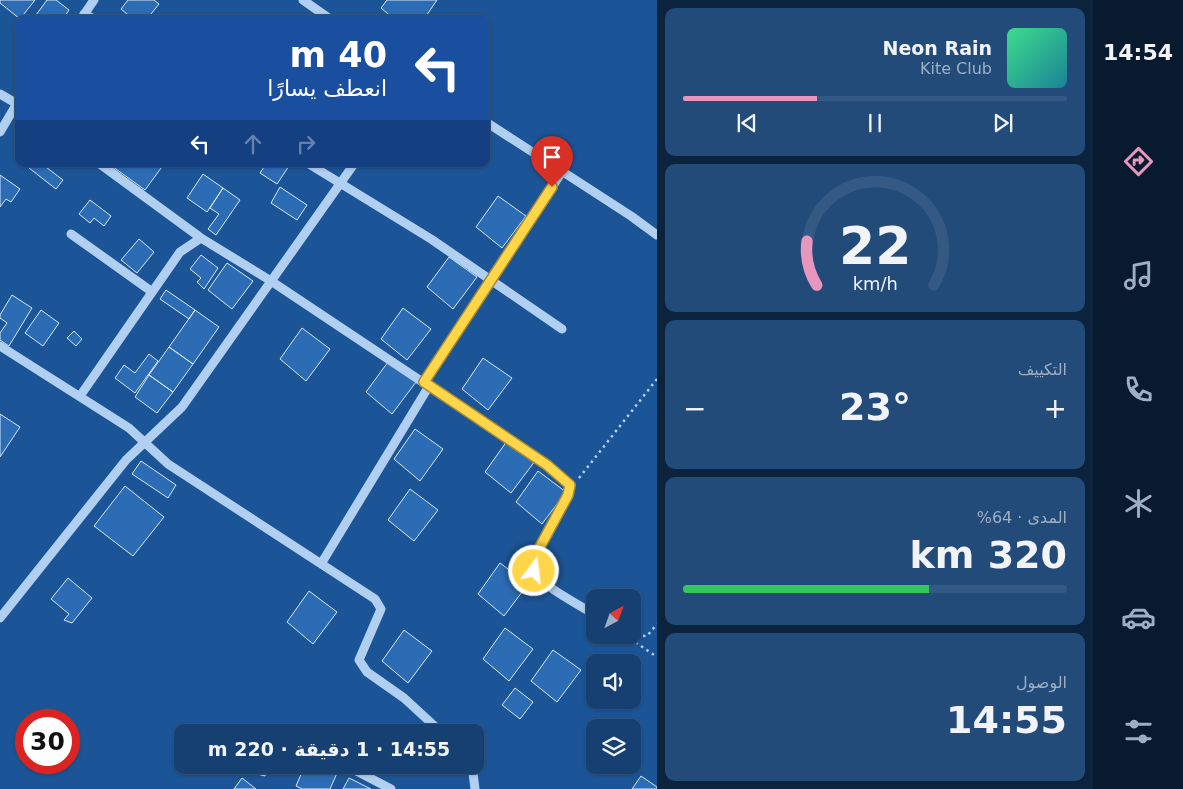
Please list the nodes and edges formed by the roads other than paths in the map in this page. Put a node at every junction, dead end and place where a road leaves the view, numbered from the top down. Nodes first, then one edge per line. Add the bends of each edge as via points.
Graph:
1 (94, 0) edge
2 (303, 0) edge
3 (83, 15) edge
4 (324, 15) edge
5 (0, 94) edge
6 (15, 102) edge
7 (15, 108) edge
8 (490, 125) edge
9 (0, 132) edge
10 (104, 167) edge
11 (314, 167) edge
12 (352, 167) edge
13 (562, 172) junction
14 (340, 184) junction
15 (71, 234) dead end
16 (657, 235) edge
17 (202, 238) junction
18 (271, 280) junction
19 (492, 281) junction
20 (151, 291) junction
21 (562, 329) dead end
22 (0, 346) edge
23 (427, 384) junction
24 (80, 396) junction
25 (144, 442) junction
26 (321, 564) junction
27 (586, 609) edge
28 (0, 618) edge
29 (432, 724) edge
30 (362, 774) edge
31 (473, 774) edge
32 (391, 789) edge
33 (475, 789) edge

1 - 3 street
2 - 4 street
5 - 6 street
7 - 9 street
8 - 13 street
10 - 17 street
11 - 14 street
12 - 14 street
13 - 16 street
13 - 19 street
14 - 18 street
14 - 19 street via 431,239
15 - 20 street
17 - 18 street
17 - 20 street via 180,252
18 - 23 street
18 - 25 street via 182,406
19 - 21 street
19 - 23 street
20 - 24 street
22 - 24 street
23 - 26 street
23 - 27 street via 547,465 570,485 568,495 534,558 534,571 541,580
24 - 25 street via 129,428
25 - 26 street via 168,464
25 - 28 street via 126,460
26 - 29 street via 376,599 381,609 359,660 367,672 404,698
30 - 32 street
31 - 33 street

